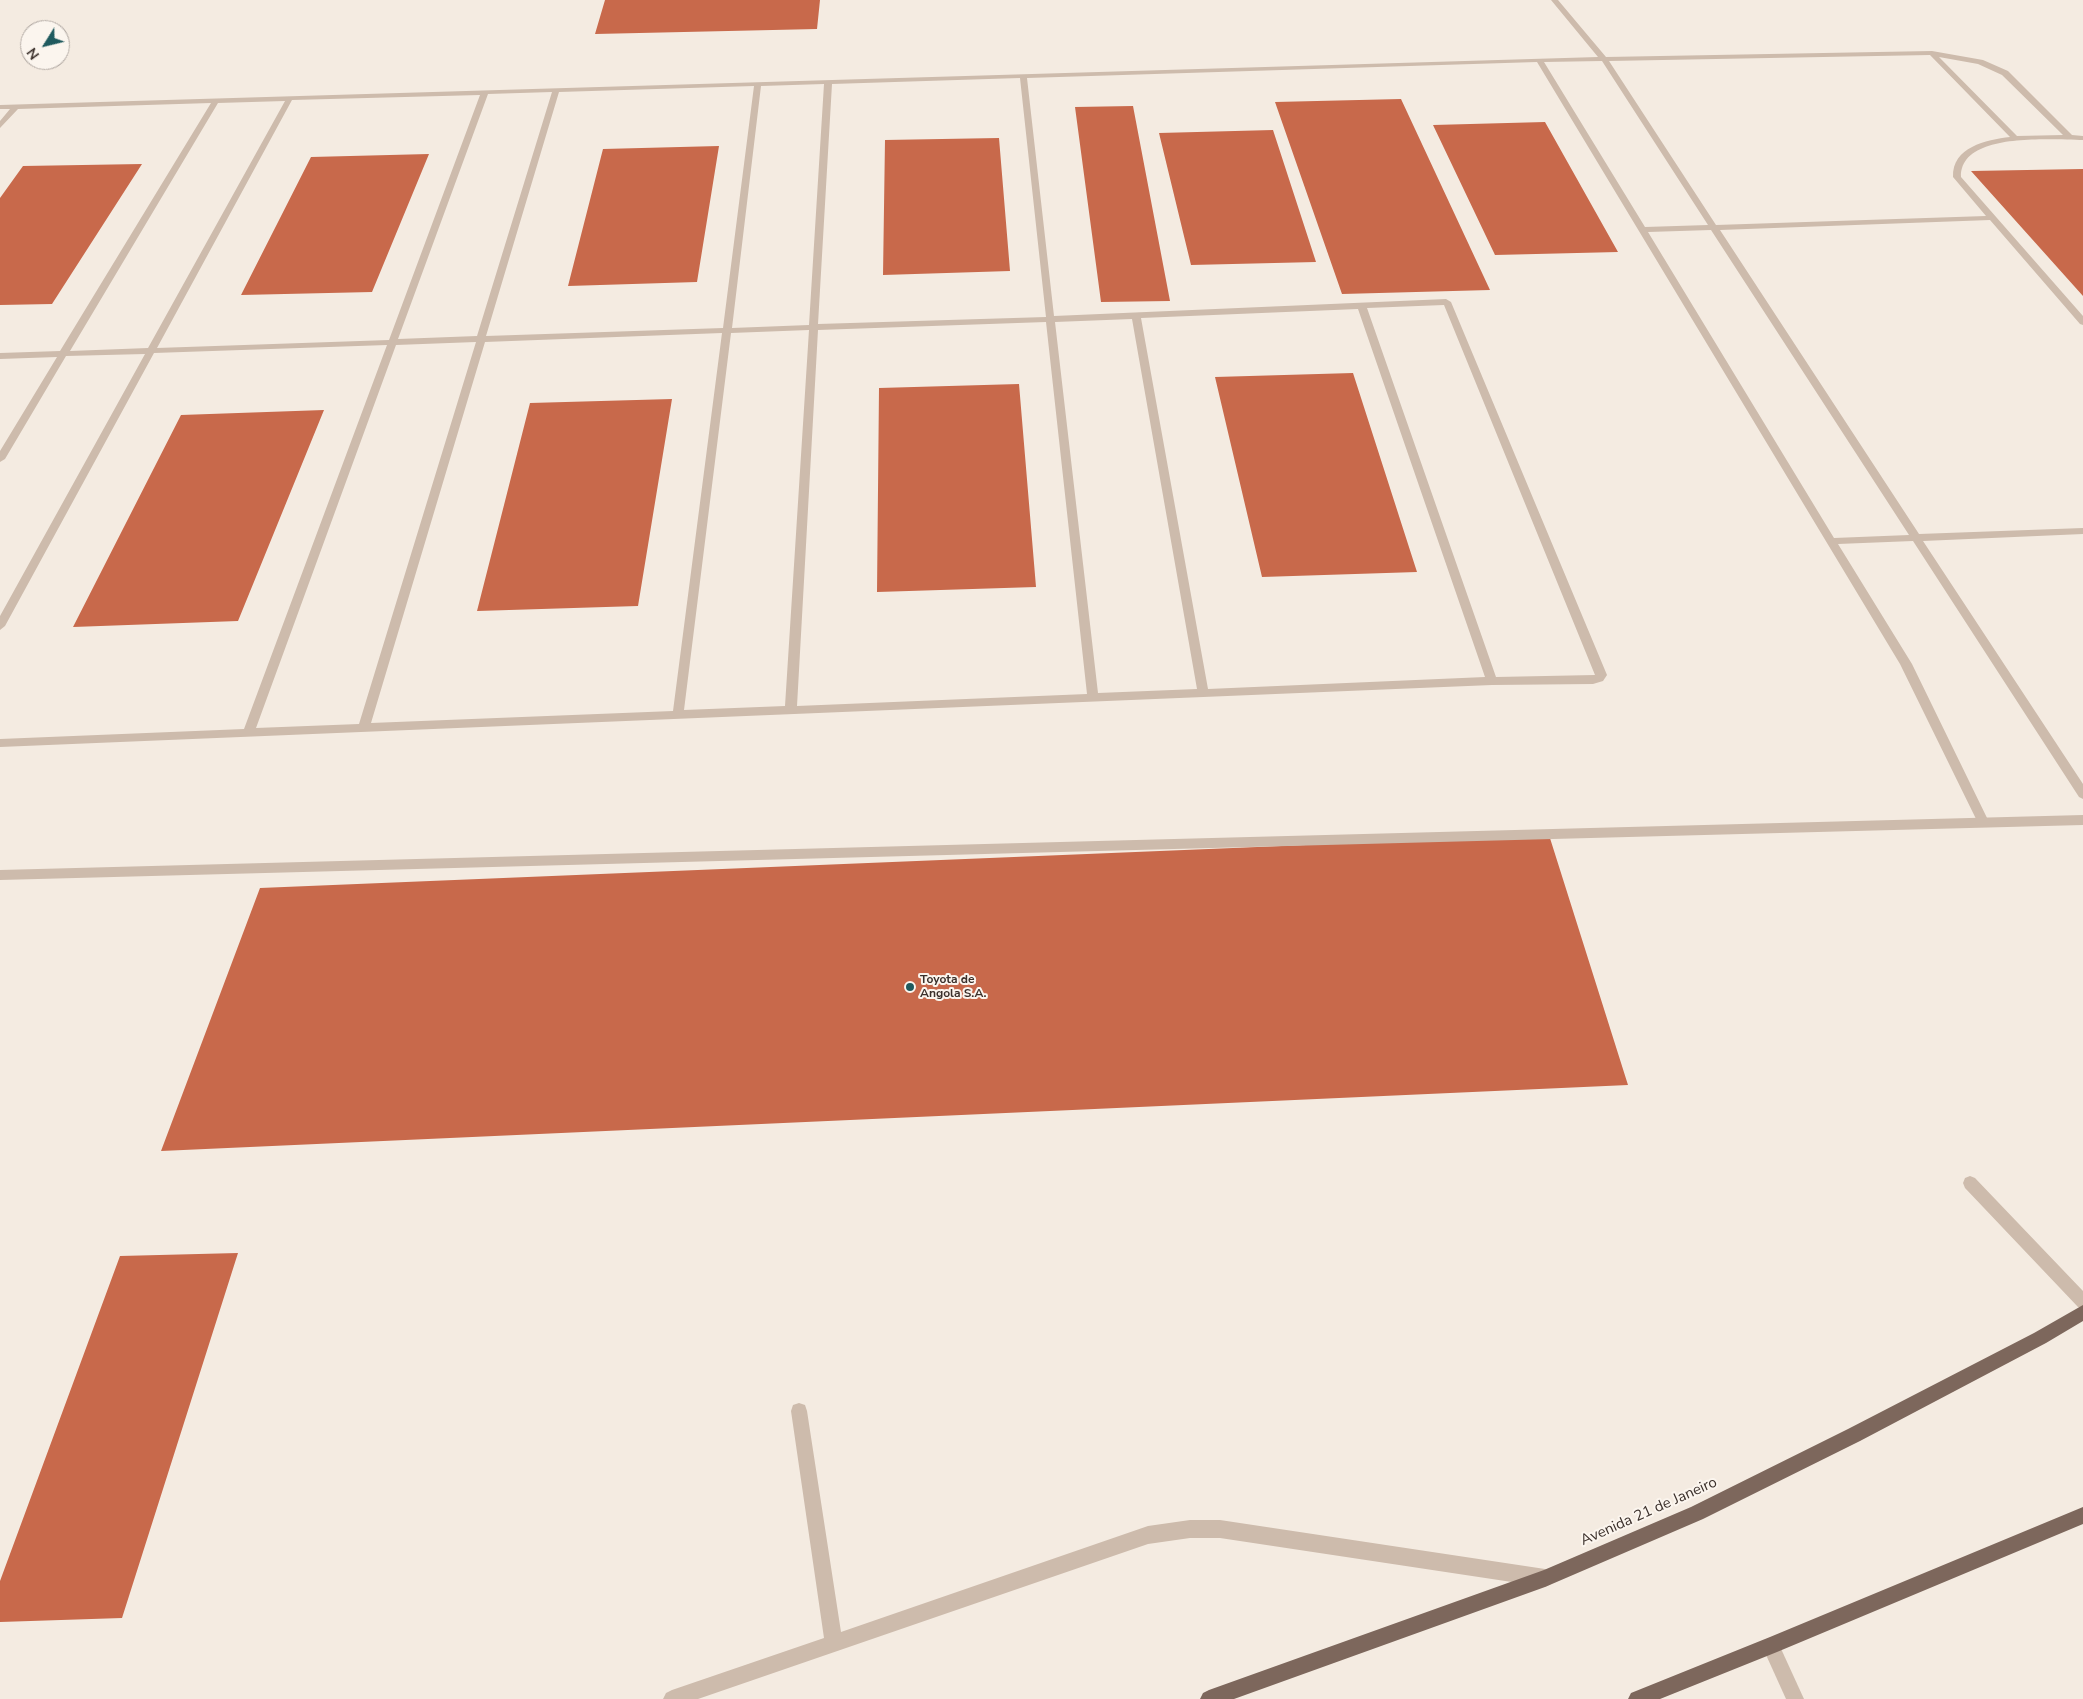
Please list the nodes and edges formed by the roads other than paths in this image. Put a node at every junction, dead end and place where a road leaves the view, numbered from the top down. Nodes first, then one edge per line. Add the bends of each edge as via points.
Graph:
1 (1554, 0) edge
2 (1932, 54) junction
3 (1604, 59) junction
4 (1539, 60) junction
5 (1023, 76) junction
6 (828, 81) junction
7 (758, 84) junction
8 (556, 90) junction
9 (485, 92) junction
10 (290, 98) junction
11 (216, 100) junction
12 (16, 106) junction
13 (0, 107) edge
14 (0, 126) edge
15 (2070, 138) junction
16 (2083, 138) edge
17 (2016, 139) junction
18 (1990, 218) junction
19 (1714, 228) junction
20 (1643, 230) junction
21 (1362, 306) junction
22 (1136, 316) junction
23 (1052, 318) junction
24 (2083, 322) edge
25 (814, 327) junction
26 (728, 330) junction
27 (482, 339) junction
28 (394, 342) junction
29 (152, 351) junction
30 (64, 354) junction
31 (0, 356) edge
32 (0, 459) edge
33 (2083, 531) edge
34 (1916, 538) junction
35 (1832, 541) junction
36 (0, 626) edge
37 (1492, 681) junction
38 (1203, 693) junction
39 (1093, 698) junction
40 (791, 710) junction
41 (678, 715) junction
42 (364, 728) junction
43 (248, 733) junction
44 (0, 743) edge
45 (2083, 794) edge
46 (2083, 820) edge
47 (1982, 822) junction
48 (0, 876) edge
49 (1970, 1183) dead end
50 (2083, 1302) edge
51 (2083, 1312) edge
52 (799, 1411) dead end
53 (2083, 1515) edge
54 (1545, 1578) junction
55 (834, 1643) junction
56 (1771, 1646) junction
57 (672, 1699) edge
58 (1209, 1699) edge
59 (1637, 1699) edge
60 (1795, 1699) edge

1 - 3 street
2 - 3 street
2 - 15 street via 1980,62 2006,74
2 - 17 street
3 - 4 street
3 - 19 street
4 - 5 street
4 - 20 street
5 - 6 street
5 - 23 street
6 - 7 street
6 - 25 street
7 - 8 street
7 - 26 street
8 - 9 street
8 - 27 street
9 - 10 street
9 - 28 street
10 - 11 street
10 - 29 street
11 - 12 street
11 - 30 street
12 - 13 street
12 - 14 street
15 - 16 street
15 - 17 street
17 - 18 street via 1978,146 1964,154 1957,164 1957,177
18 - 19 street
18 - 24 street
19 - 20 street
19 - 34 street
20 - 35 street
21 - 22 street
21 - 37 street
21 - 37 street via 1448,304 1601,675 1593,680
22 - 23 street
22 - 38 street
23 - 25 street
23 - 39 street
25 - 26 street
25 - 40 street
26 - 27 street
26 - 41 street
27 - 28 street
27 - 42 street
28 - 29 street
28 - 43 street
29 - 30 street
29 - 36 street
30 - 31 street
30 - 32 street
33 - 34 street
34 - 35 street
34 - 45 street
35 - 47 street via 1906,664
37 - 38 street
38 - 39 street
39 - 40 street
40 - 41 street
41 - 42 street
42 - 43 street
43 - 44 street
46 - 47 street
47 - 48 street
49 - 50 street
51 - 54 main road, Avenida 21 de Janeiro via 2040,1338 1714,1505
52 - 55 street
53 - 56 main road
54 - 55 street via 1220,1529 1190,1529 1148,1535
54 - 58 main road, Avenida 21 de Janeiro
55 - 57 street
56 - 59 main road
56 - 60 street

